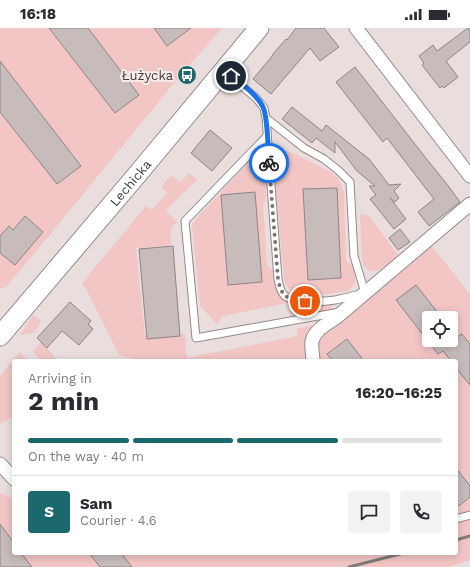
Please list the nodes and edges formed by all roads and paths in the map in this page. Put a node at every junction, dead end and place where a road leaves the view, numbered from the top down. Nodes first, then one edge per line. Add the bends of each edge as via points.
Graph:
1 (259, 28) edge
2 (356, 28) edge
3 (224, 70) junction
4 (266, 118) junction
5 (267, 136) junction
6 (470, 176) edge
7 (470, 204) edge
8 (365, 293) junction
9 (344, 311) junction
10 (1, 334) edge
11 (313, 359) edge
12 (0, 464) edge
13 (12, 477) edge
14 (470, 515) edge
15 (458, 518) edge

1 - 3 street, Lechicka
2 - 6 street
3 - 4 lane via 256,98 264,108
3 - 10 street, Lechicka
4 - 5 lane
4 - 8 lane via 304,148 324,159 350,182 354,256
5 - 8 lane via 278,279 284,296 312,301 334,300
5 - 9 lane via 185,221 196,338
7 - 8 street
8 - 9 street
9 - 11 street via 314,336
12 - 13 street
14 - 15 lane

